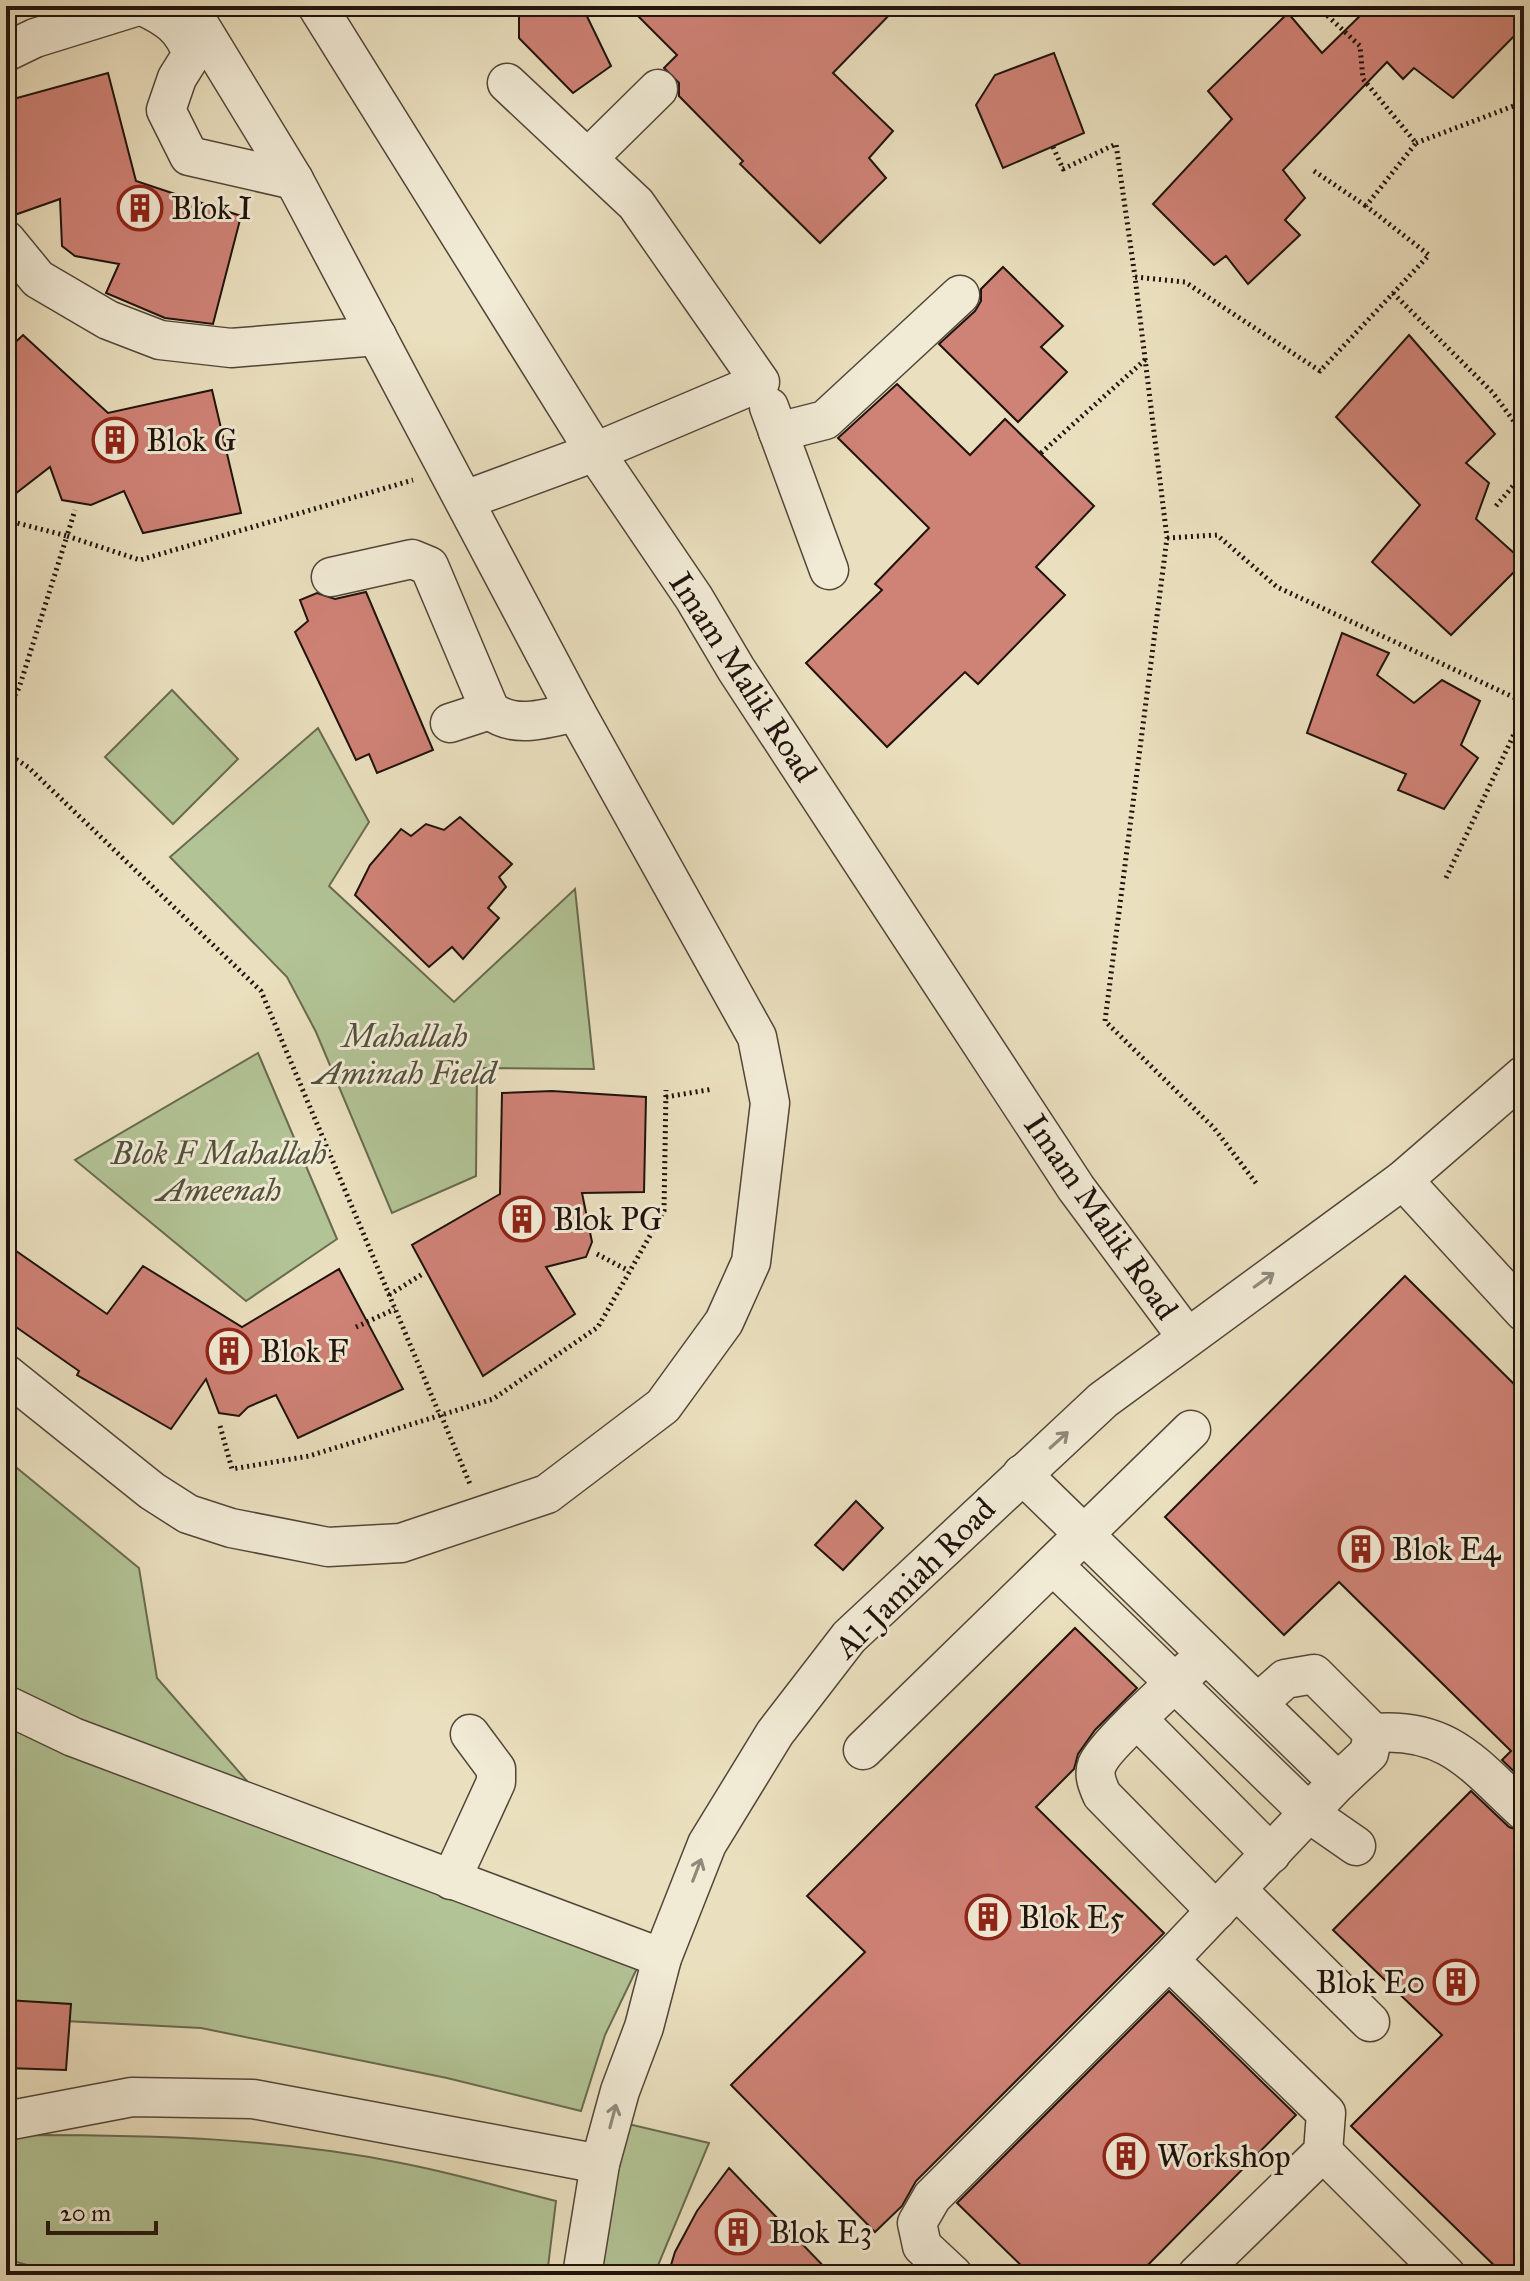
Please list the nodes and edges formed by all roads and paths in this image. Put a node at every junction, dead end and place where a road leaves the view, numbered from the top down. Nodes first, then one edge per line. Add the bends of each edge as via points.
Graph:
1 (140, 6) edge
2 (188, 6) edge
3 (317, 6) edge
4 (1317, 6) edge
5 (6, 52) edge
6 (507, 83) dead end
7 (658, 89) dead end
8 (1523, 104) edge
9 (1416, 143) junction
10 (1053, 147) dead end
11 (588, 158) junction
12 (1314, 171) dead end
13 (294, 180) junction
14 (1366, 206) junction
15 (6, 240) edge
16 (1135, 277) junction
17 (1393, 293) junction
18 (960, 295) dead end
19 (377, 336) junction
20 (1146, 359) junction
21 (760, 382) junction
22 (778, 432) junction
23 (1524, 435) edge
24 (595, 452) junction
25 (1041, 453) dead end
26 (1524, 473) edge
27 (458, 485) junction
28 (1496, 506) dead end
29 (75, 510) dead end
30 (6, 520) edge
31 (67, 536) junction
32 (1167, 538) junction
33 (829, 570) dead end
34 (331, 577) dead end
35 (1524, 702) edge
36 (490, 710) junction
37 (6, 711) edge
38 (576, 712) junction
39 (1524, 713) edge
40 (450, 723) dead end
41 (6, 753) edge
42 (1446, 878) dead end
43 (1524, 1075) edge
44 (713, 1089) dead end
45 (1403, 1180) junction
46 (1256, 1183) dead end
47 (597, 1254) dead end
48 (629, 1271) junction
49 (424, 1273) dead end
50 (389, 1295) junction
51 (395, 1309) junction
52 (1524, 1312) edge
53 (356, 1327) dead end
54 (1186, 1336) junction
55 (6, 1374) edge
56 (440, 1414) junction
57 (220, 1426) dead end
58 (1191, 1430) dead end
59 (1022, 1474) junction
60 (473, 1490) dead end
61 (1084, 1535) junction
62 (1053, 1565) junction
63 (1167, 1614) junction
64 (1137, 1642) junction
65 (1207, 1653) junction
66 (1176, 1682) junction
67 (1258, 1703) junction
68 (6, 1705) edge
69 (1138, 1720) junction
70 (1373, 1733) junction
71 (470, 1734) dead end
72 (863, 1750) dead end
73 (1338, 1782) junction
74 (1524, 1811) edge
75 (1310, 1814) junction
76 (1356, 1846) dead end
77 (1271, 1854) junction
78 (451, 1880) junction
79 (1226, 1900) junction
80 (662, 1958) junction
81 (1169, 1960) junction
82 (1370, 2022) dead end
83 (6, 2121) edge
84 (1323, 2152) junction
85 (600, 2164) junction
86 (582, 2275) edge
87 (953, 2275) edge
88 (1197, 2275) edge
89 (1446, 2275) edge

1 - 5 street
1 - 13 street via 172,20 185,34 192,54 166,110 189,156
2 - 13 street
3 - 24 street, Imam Malik Road
4 - 9 path via 1360,46 1363,79
6 - 11 street
7 - 11 street
8 - 9 path
9 - 14 path
10 - 16 path via 1063,169 1116,144
11 - 21 street via 636,204
12 - 14 path
13 - 19 street
14 - 17 path via 1429,255
15 - 19 street via 38,279 108,320 160,340 231,348
16 - 17 path via 1185,282 1320,371
16 - 20 path
17 - 23 path via 1493,393
18 - 22 street via 825,420
19 - 27 street
20 - 25 path
20 - 32 path
21 - 22 street
21 - 24 street
22 - 33 street
24 - 27 street
24 - 54 street, Imam Malik Road via 1076,1188
26 - 28 path
27 - 31 path via 140,560
27 - 38 street
29 - 31 path
30 - 31 path
31 - 37 path via 19,688
32 - 35 path via 1217,535 1277,587
32 - 46 path via 1105,1021 1214,1128
34 - 36 street via 412,559 429,566
36 - 38 street via 504,721 522,722
36 - 40 street
38 - 55 street via 757,1037 770,1103 751,1262 724,1322 663,1406 547,1494 401,1543 328,1547 188,1514
39 - 42 path
41 - 50 path via 28,767 261,991
43 - 45 street, Al-Jamiah Road
44 - 48 path via 666,1094 664,1211
45 - 52 street
54 -> 45 street, Al-Jamiah Road
47 - 48 path
48 - 56 path via 598,1327 493,1399
49 - 50 path
50 - 51 path
51 - 53 path
51 - 56 path
59 -> 54 street, Al-Jamiah Road via 1103,1400
56 - 57 path via 309,1456 232,1469
56 - 60 path
58 - 61 street
59 - 61 street
80 -> 59 street, Al-Jamiah Road via 707,1844 775,1733 849,1637
61 - 62 street
61 - 63 street
62 - 64 street
62 - 72 street
63 - 64 street
63 - 65 street
64 - 66 street
65 - 66 street
65 - 67 street
66 - 69 street
66 - 75 street
67 - 70 street via 1285,1679 1314,1674
67 - 73 street
68 - 78 street via 73,1737
69 - 77 street
69 - 79 street via 1096,1765 1102,1795
70 - 73 street via 1369,1753
70 - 74 street via 1406,1730 1438,1738
71 - 78 street via 496,1769 496,1782
73 - 75 street
75 - 76 street
75 - 77 street
77 - 79 street
78 - 80 street
79 - 81 street
79 - 82 street
85 -> 80 street, Al-Jamiah Road
81 - 84 street via 1326,2113
81 - 87 street via 932,2197 917,2223 922,2246
83 - 85 street via 132,2097 253,2099
84 - 88 street
84 - 89 street
85 - 86 street, Al-Jamiah Road

